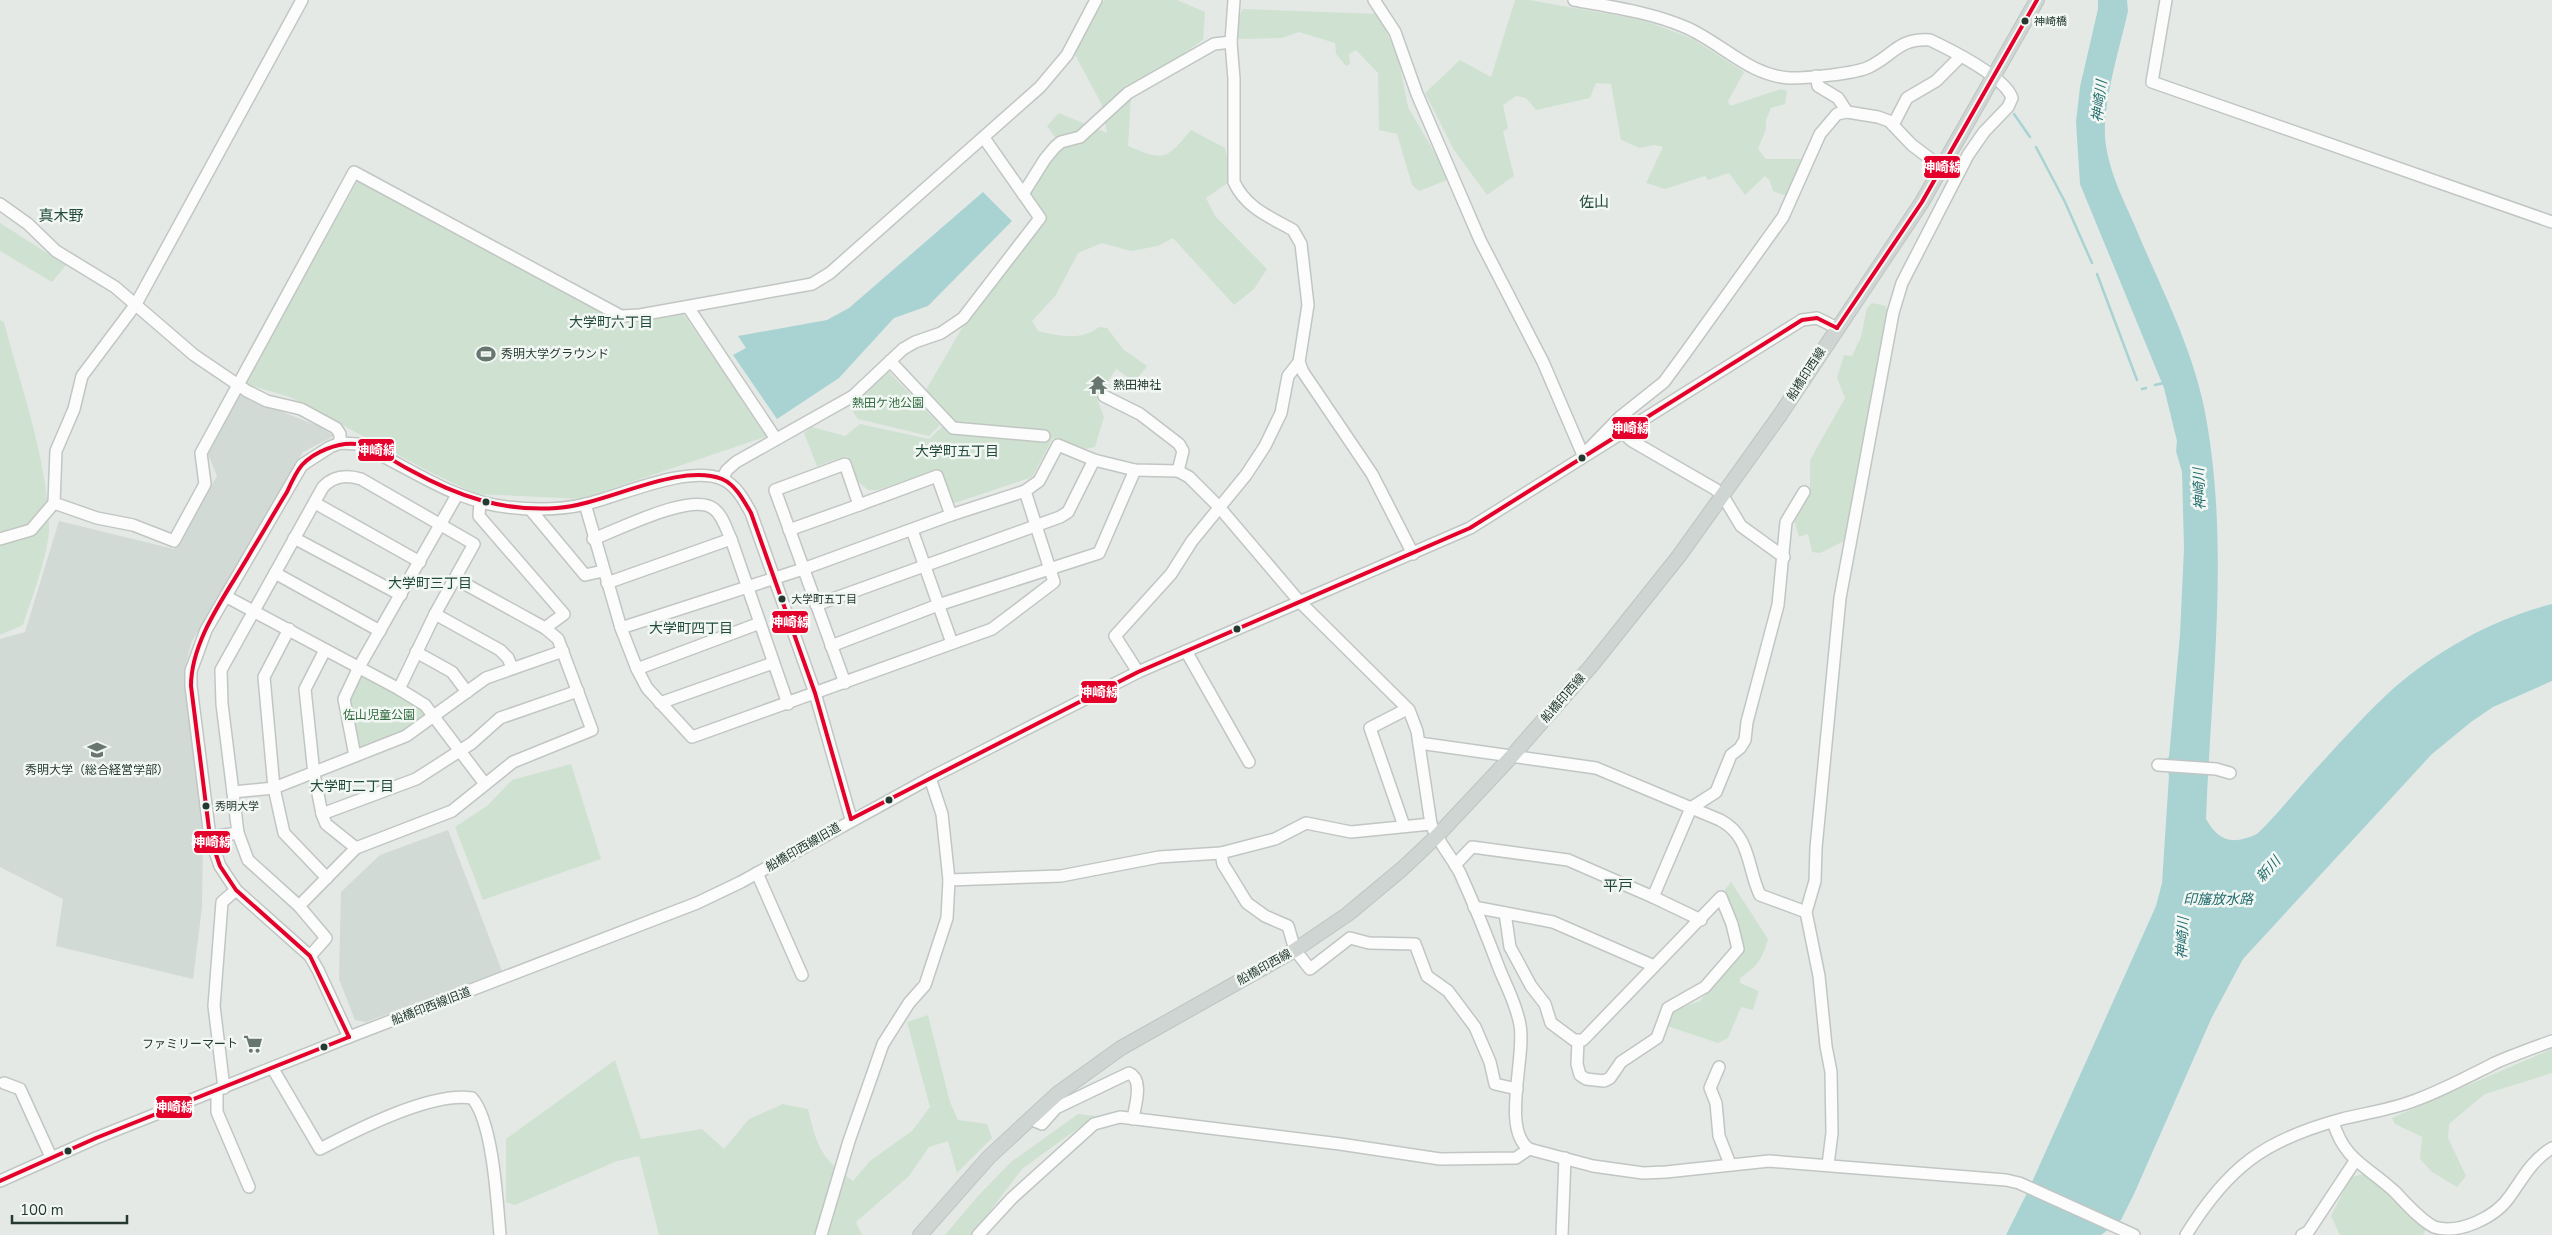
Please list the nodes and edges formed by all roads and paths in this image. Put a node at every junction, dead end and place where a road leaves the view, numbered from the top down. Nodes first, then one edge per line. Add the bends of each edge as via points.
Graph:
1 (302, 0) edge
2 (1096, 0) edge
3 (1234, 0) edge
4 (1374, 0) edge
5 (1574, 0) edge
6 (2037, 0) edge
7 (2166, 0) edge
8 (1231, 42) junction
9 (1960, 57) junction
10 (1816, 76) junction
11 (1993, 76) junction
12 (1848, 112) junction
13 (1893, 126) junction
14 (985, 137) junction
15 (1941, 167) junction
16 (1023, 194) junction
17 (0, 204) edge
18 (2552, 222) edge
19 (136, 304) junction
20 (688, 307) junction
21 (1837, 328) junction
22 (890, 361) junction
23 (1299, 362) junction
24 (237, 385) junction
25 (1104, 396) dead end
26 (1622, 432) junction
27 (1044, 436) dead end
28 (776, 439) junction
29 (340, 444) junction
30 (1583, 455) junction
31 (1094, 460) junction
32 (1135, 470) junction
33 (1178, 471) junction
34 (722, 479) junction
35 (1025, 491) junction
36 (1804, 492) dead end
37 (457, 495) junction
38 (1723, 496) junction
39 (480, 502) junction
40 (54, 503) junction
41 (315, 503) junction
42 (585, 504) junction
43 (858, 505) junction
44 (1219, 507) junction
45 (530, 509) junction
46 (951, 515) junction
47 (440, 526) junction
48 (1037, 528) junction
49 (789, 530) junction
50 (912, 530) junction
51 (294, 538) junction
52 (593, 539) junction
53 (730, 539) junction
54 (0, 540) edge
55 (1413, 554) junction
56 (1784, 557) junction
57 (420, 562) junction
58 (925, 566) junction
59 (1050, 567) junction
60 (803, 568) junction
61 (603, 571) junction
62 (275, 573) junction
63 (773, 578) junction
64 (456, 579) junction
65 (607, 583) junction
66 (747, 586) junction
67 (401, 595) junction
68 (227, 597) junction
69 (1299, 601) junction
70 (816, 605) junction
71 (938, 605) junction
72 (254, 610) junction
73 (435, 614) junction
74 (760, 623) junction
75 (545, 628) junction
76 (621, 628) junction
77 (289, 630) junction
78 (380, 631) junction
79 (952, 643) junction
80 (831, 646) junction
81 (325, 650) junction
82 (563, 651) junction
83 (1186, 651) junction
84 (416, 652) junction
85 (773, 663) junction
86 (359, 668) junction
87 (512, 668) junction
88 (637, 669) junction
89 (1138, 672) junction
90 (845, 683) junction
91 (399, 688) junction
92 (578, 691) junction
93 (467, 692) junction
94 (815, 693) junction
95 (660, 703) junction
96 (788, 704) junction
97 (1407, 709) junction
98 (433, 716) junction
99 (1418, 743) junction
100 (460, 751) junction
101 (355, 756) junction
102 (1512, 756) junction
103 (1249, 762) dead end
104 (2158, 765) dead end
105 (2230, 773) dead end
106 (314, 774) junction
107 (930, 778) junction
108 (485, 784) junction
109 (274, 788) junction
110 (233, 792) junction
111 (1691, 808) junction
112 (322, 814) junction
113 (851, 819) junction
114 (1404, 826) junction
115 (1434, 830) junction
116 (238, 833) junction
117 (210, 837) junction
118 (356, 848) junction
119 (1221, 853) junction
120 (1455, 865) junction
121 (757, 873) junction
122 (327, 878) junction
123 (949, 880) junction
124 (236, 890) junction
125 (1653, 896) junction
126 (300, 906) junction
127 (1474, 907) junction
128 (1806, 912) junction
129 (1506, 913) junction
130 (1701, 920) junction
131 (1296, 950) junction
132 (310, 956) junction
133 (1654, 966) junction
134 (802, 975) dead end
135 (349, 1037) junction
136 (1578, 1041) junction
137 (2552, 1041) edge
138 (1719, 1068) dead end
139 (273, 1069) junction
140 (4, 1083) dead end
141 (221, 1089) junction
142 (1517, 1089) junction
143 (1030, 1118) junction
144 (1133, 1119) junction
145 (2333, 1122) junction
146 (2552, 1148) edge
147 (1529, 1149) junction
148 (51, 1157) junction
149 (1564, 1158) junction
150 (2355, 1160) junction
151 (1730, 1164) junction
152 (1828, 1165) junction
153 (0, 1181) edge
154 (249, 1187) dead end
155 (2130, 1234) edge
156 (500, 1235) edge
157 (821, 1235) edge
158 (920, 1235) edge
159 (978, 1235) edge
160 (1562, 1235) edge
161 (2186, 1235) edge
162 (2302, 1235) edge

1 - 19 street
2 - 14 street via 1056,71
3 - 8 street
4 - 30 street via 1394,32 1480,240 1543,362
5 - 10 street via 1660,17 1687,28 1768,74 1790,78
6 - 11 main road, 船橋印西線
7 - 18 street via 2152,82
8 - 16 street via 1214,44 1128,93 1080,137 1055,146
8 - 23 street via 1234,182 1239,193 1252,206 1293,230 1301,244 1308,305
9 - 10 street via 1930,40 1919,39 1902,43 1868,67
9 - 11 street
9 - 13 street via 1936,81 1907,98
10 - 12 street via 1818,86 1838,98
11 - 15 main road, 船橋印西線
11 - 128 street via 2006,87 2012,98 1968,155 1902,283 1893,313 1840,598 1816,848 1816,881
12 - 13 street via 1878,117
12 - 30 street via 1837,114 1823,129 1783,216 1664,382 1620,417
13 - 15 street
14 - 16 street
14 - 20 street via 830,273 812,284
15 - 21 main road, 船橋印西線 via 1890,252
16 - 22 street via 1040,218 963,318 941,333 915,342
17 - 19 street via 28,224 56,251 115,287
19 - 24 street via 182,346
19 - 40 street via 82,376 74,409 56,451
20 - 24 street via 620,316 354,172
20 - 28 street
21 - 26 street, 船橋印西線旧道 via 1817,318 1802,320
21 - 38 main road, 船橋印西線
22 - 27 street via 953,428
22 - 28 street via 853,396
23 - 44 street via 1288,376 1281,413 1265,446
23 - 55 street via 1372,474
24 - 29 street via 267,401 301,409 336,428
24 - 40 street via 201,453 205,484 174,541
25 - 33 street via 1140,414 1179,444 1183,451
26 - 30 street, 船橋印西線旧道
26 - 38 street
28 - 34 street via 736,462
29 - 37 street via 358,444
29 - 68 street via 321,451 302,465
30 - 55 street, 船橋印西線旧道 via 1491,517
31 - 32 street
31 - 35 street via 1058,445 1039,481
31 - 48 street via 1068,512
32 - 33 street
32 - 59 street via 1099,553
33 - 44 street via 1189,477
34 - 42 street via 688,475
34 - 63 street via 742,497 751,513
35 - 46 street
35 - 48 street
36 - 56 street via 1786,522
37 - 39 street
37 - 47 street
38 - 56 street via 1741,526
38 - 102 main road, 船橋印西線 via 1622,628
39 - 45 street
39 - 75 street via 479,516 564,614
40 - 54 street via 31,530
41 - 47 street via 328,481 340,476 353,477 394,497
41 - 51 street
41 - 57 street
42 - 45 street
42 - 52 street
43 - 46 street via 937,476
43 - 49 street
43 - 49 street via 845,464 775,490
44 - 69 street
44 - 89 street via 1170,574 1115,636
45 - 61 street via 585,575
46 - 50 street
47 - 57 street
47 - 64 street via 474,544
48 - 58 street
48 - 59 street
49 - 60 street
50 - 58 street
50 - 60 street
51 - 62 street
51 - 67 street
52 - 53 street via 684,504 696,503 714,508
52 - 61 street
53 - 65 street
53 - 66 street
55 - 69 street, 船橋印西線旧道
56 - 111 street via 1778,605 1745,740 1731,755 1716,792
57 - 67 street
58 - 70 street
58 - 71 street
59 - 71 street
59 - 79 street via 1054,582 992,629
60 - 63 street
60 - 70 street
61 - 65 street
62 - 72 street
62 - 78 street
63 - 66 street
63 - 94 street
64 - 73 street
64 - 75 street
65 - 76 street
66 - 74 street
66 - 76 street
67 - 78 street
68 - 72 street
68 - 117 street via 206,630 191,671
69 - 83 street, 船橋印西線旧道
69 - 97 street
70 - 80 street
71 - 79 street
71 - 80 street
72 - 77 street
72 - 110 street via 220,670
73 - 84 street
73 - 87 street via 500,650
74 - 85 street
74 - 88 street
75 - 82 street via 558,639
76 - 88 street
77 - 81 street
77 - 109 street via 264,677
78 - 86 street
79 - 90 street
80 - 90 street
81 - 86 street
81 - 106 street via 305,689
82 - 87 street
82 - 92 street
83 - 89 street, 船橋印西線旧道
83 - 103 street
84 - 91 street
84 - 93 street via 452,672
85 - 95 street
85 - 96 street
86 - 91 street
86 - 101 street via 344,699
87 - 93 street via 486,678
88 - 95 street
89 - 107 street, 船橋印西線旧道
90 - 94 street
91 - 98 street via 425,705
92 - 100 street via 500,718
92 - 108 street via 592,730 513,762
93 - 98 street
94 - 96 street
94 - 113 street
95 - 96 street via 692,737
97 - 99 street via 1417,731
97 - 114 street via 1370,728
98 - 100 street
98 - 101 street via 406,736
99 - 102 street
99 - 115 street
100 - 108 street
100 - 112 street via 416,779
101 - 106 street
102 - 111 street via 1596,768
102 - 115 main road, 船橋印西線
104 - 105 street via 2216,768
106 - 109 street
106 - 112 street
107 - 113 street, 船橋印西線旧道
107 - 123 street via 942,814
108 - 118 street via 452,811
109 - 110 street
109 - 122 street via 284,833
110 - 116 street
111 - 125 street
111 - 128 street via 1731,826 1738,833 1754,870 1755,885 1760,895
112 - 118 street via 326,824
113 - 121 street, 船橋印西線旧道
114 - 115 street
114 - 119 street via 1351,832 1306,823 1275,839
115 - 120 street
115 - 131 main road, 船橋印西線 via 1365,901
116 - 117 street
116 - 126 street via 248,860
117 - 124 street via 220,866
118 - 122 street
119 - 123 street via 1158,857 1061,876
119 - 131 street via 1222,864 1247,903 1265,916 1288,926
120 - 125 street via 1472,846 1568,860
120 - 127 street
121 - 134 street
121 - 135 street, 船橋印西線旧道 via 682,910
122 - 126 street
123 - 157 street via 947,918 932,970 883,1044
124 - 132 street
124 - 141 street via 222,902 214,1006
125 - 130 street
126 - 132 street via 326,938
127 - 129 street
127 - 142 street via 1515,1003 1521,1033
128 - 152 street via 1819,976 1831,1072 1832,1133
129 - 133 street via 1553,922
129 - 136 street via 1510,948 1545,1004 1551,1022
130 - 133 street
130 - 136 street via 1721,897 1738,949 1705,987 1668,1008 1662,1027 1652,1042 1620,1062 1610,1078 1604,1081 1580,1075
131 - 142 street via 1310,969 1350,938 1369,943 1415,944 1427,976 1448,991 1475,1027 1490,1062 1495,1084
131 - 143 main road, 船橋印西線 via 1121,1048 1057,1094
132 - 135 street
133 - 136 street via 1583,1040
135 - 139 street, 船橋印西線旧道
137 - 145 street via 2497,1062 2415,1101
138 - 151 street via 1710,1088 1716,1103 1719,1136
139 - 141 street, 船橋印西線旧道
139 - 156 street via 320,1149 405,1111 446,1098 472,1098 481,1113 490,1146
140 - 148 street via 20,1088
141 - 148 street, 船橋印西線旧道
141 - 154 street via 217,1112
142 - 147 street via 1516,1133
143 - 144 street via 1042,1124 1056,1108 1129,1073 1138,1083
143 - 158 main road, 船橋印西線 via 983,1163
144 - 147 street via 1440,1159 1516,1158
144 - 159 street via 1120,1117 1094,1124 1012,1198
145 - 150 street via 2339,1142
145 - 161 street via 2282,1139 2250,1159 2228,1177
146 - 150 street via 2526,1171 2496,1212 2456,1230 2433,1227 2378,1176
147 - 149 street
148 - 153 street, 船橋印西線旧道
149 - 151 street via 1643,1173
149 - 160 street
150 - 162 street via 2308,1232
151 - 152 street via 1769,1161
152 - 155 street via 1972,1176 2019,1183

